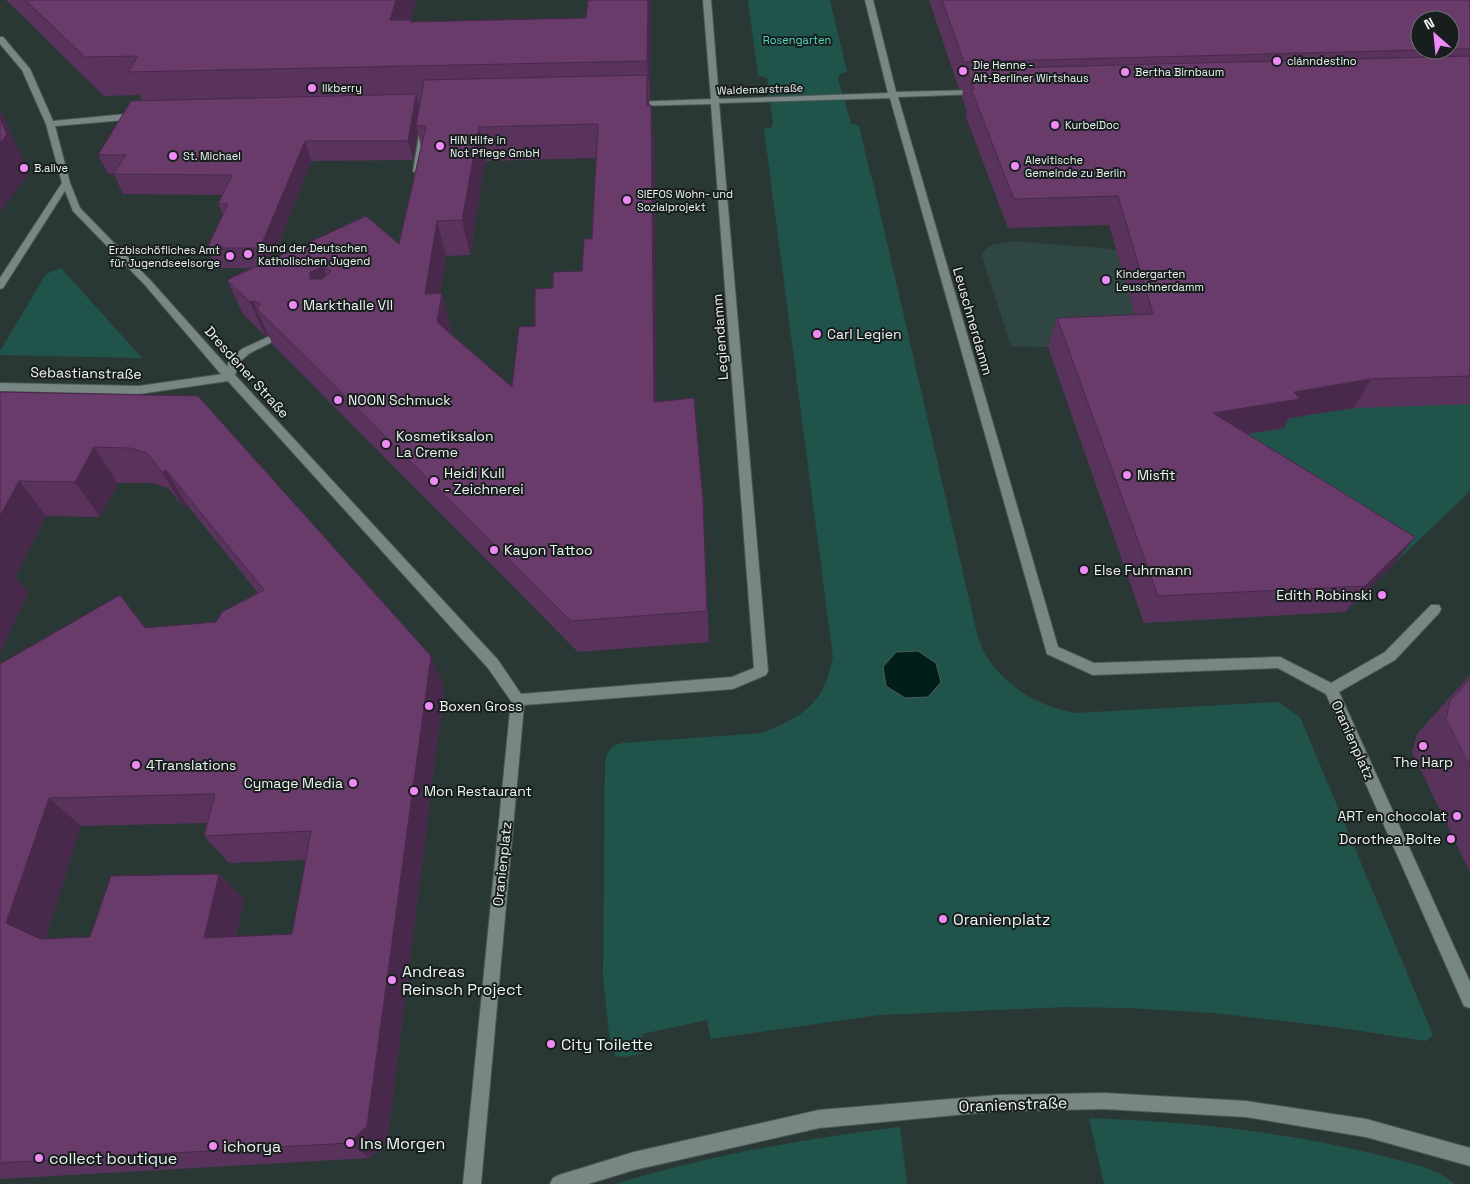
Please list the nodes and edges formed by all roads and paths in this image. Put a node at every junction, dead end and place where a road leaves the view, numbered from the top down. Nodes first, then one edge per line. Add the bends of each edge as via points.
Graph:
1 (707, 0) edge
2 (869, 0) edge
3 (0, 39) edge
4 (984, 92) edge
5 (893, 95) junction
6 (716, 102) junction
7 (618, 104) edge
8 (143, 116) edge
9 (425, 123) edge
10 (50, 124) junction
11 (417, 171) edge
12 (66, 183) junction
13 (0, 286) edge
14 (268, 340) edge
15 (230, 377) junction
16 (0, 387) edge
17 (1435, 609) dead end
18 (1052, 650) joint
19 (1331, 690) junction
20 (518, 700) junction
21 (1470, 1000) edge
22 (1470, 1157) edge
23 (472, 1184) edge
24 (559, 1184) edge

1 - 6 street, Legiendamm
2 - 5 street, Leuschnerdamm
3 - 10 street, Dresdener Straße via 26,69
4 - 5 street, Waldemarstraße
5 - 6 street, Waldemarstraße
5 - 18 street, Leuschnerdamm
6 - 7 street, Waldemarstraße
6 - 20 street, Legiendamm via 762,671 733,683
8 - 10 street
9 - 11 street
10 - 12 street, Dresdener Straße
12 - 13 street
12 - 15 street, Dresdener Straße via 76,209 148,283
14 - 15 street via 233,362
15 - 16 street, Sebastianstraße via 139,390
15 - 20 street, Dresdener Straße via 493,664
17 - 19 street via 1390,656
18 - 19 street, Oranienplatz via 1093,669 1280,662
19 - 21 street, Oranienplatz
20 - 23 street, Oranienplatz
22 - 24 street, Oranienstraße via 1366,1128 1246,1109 1104,1101 989,1103 819,1119 634,1161

